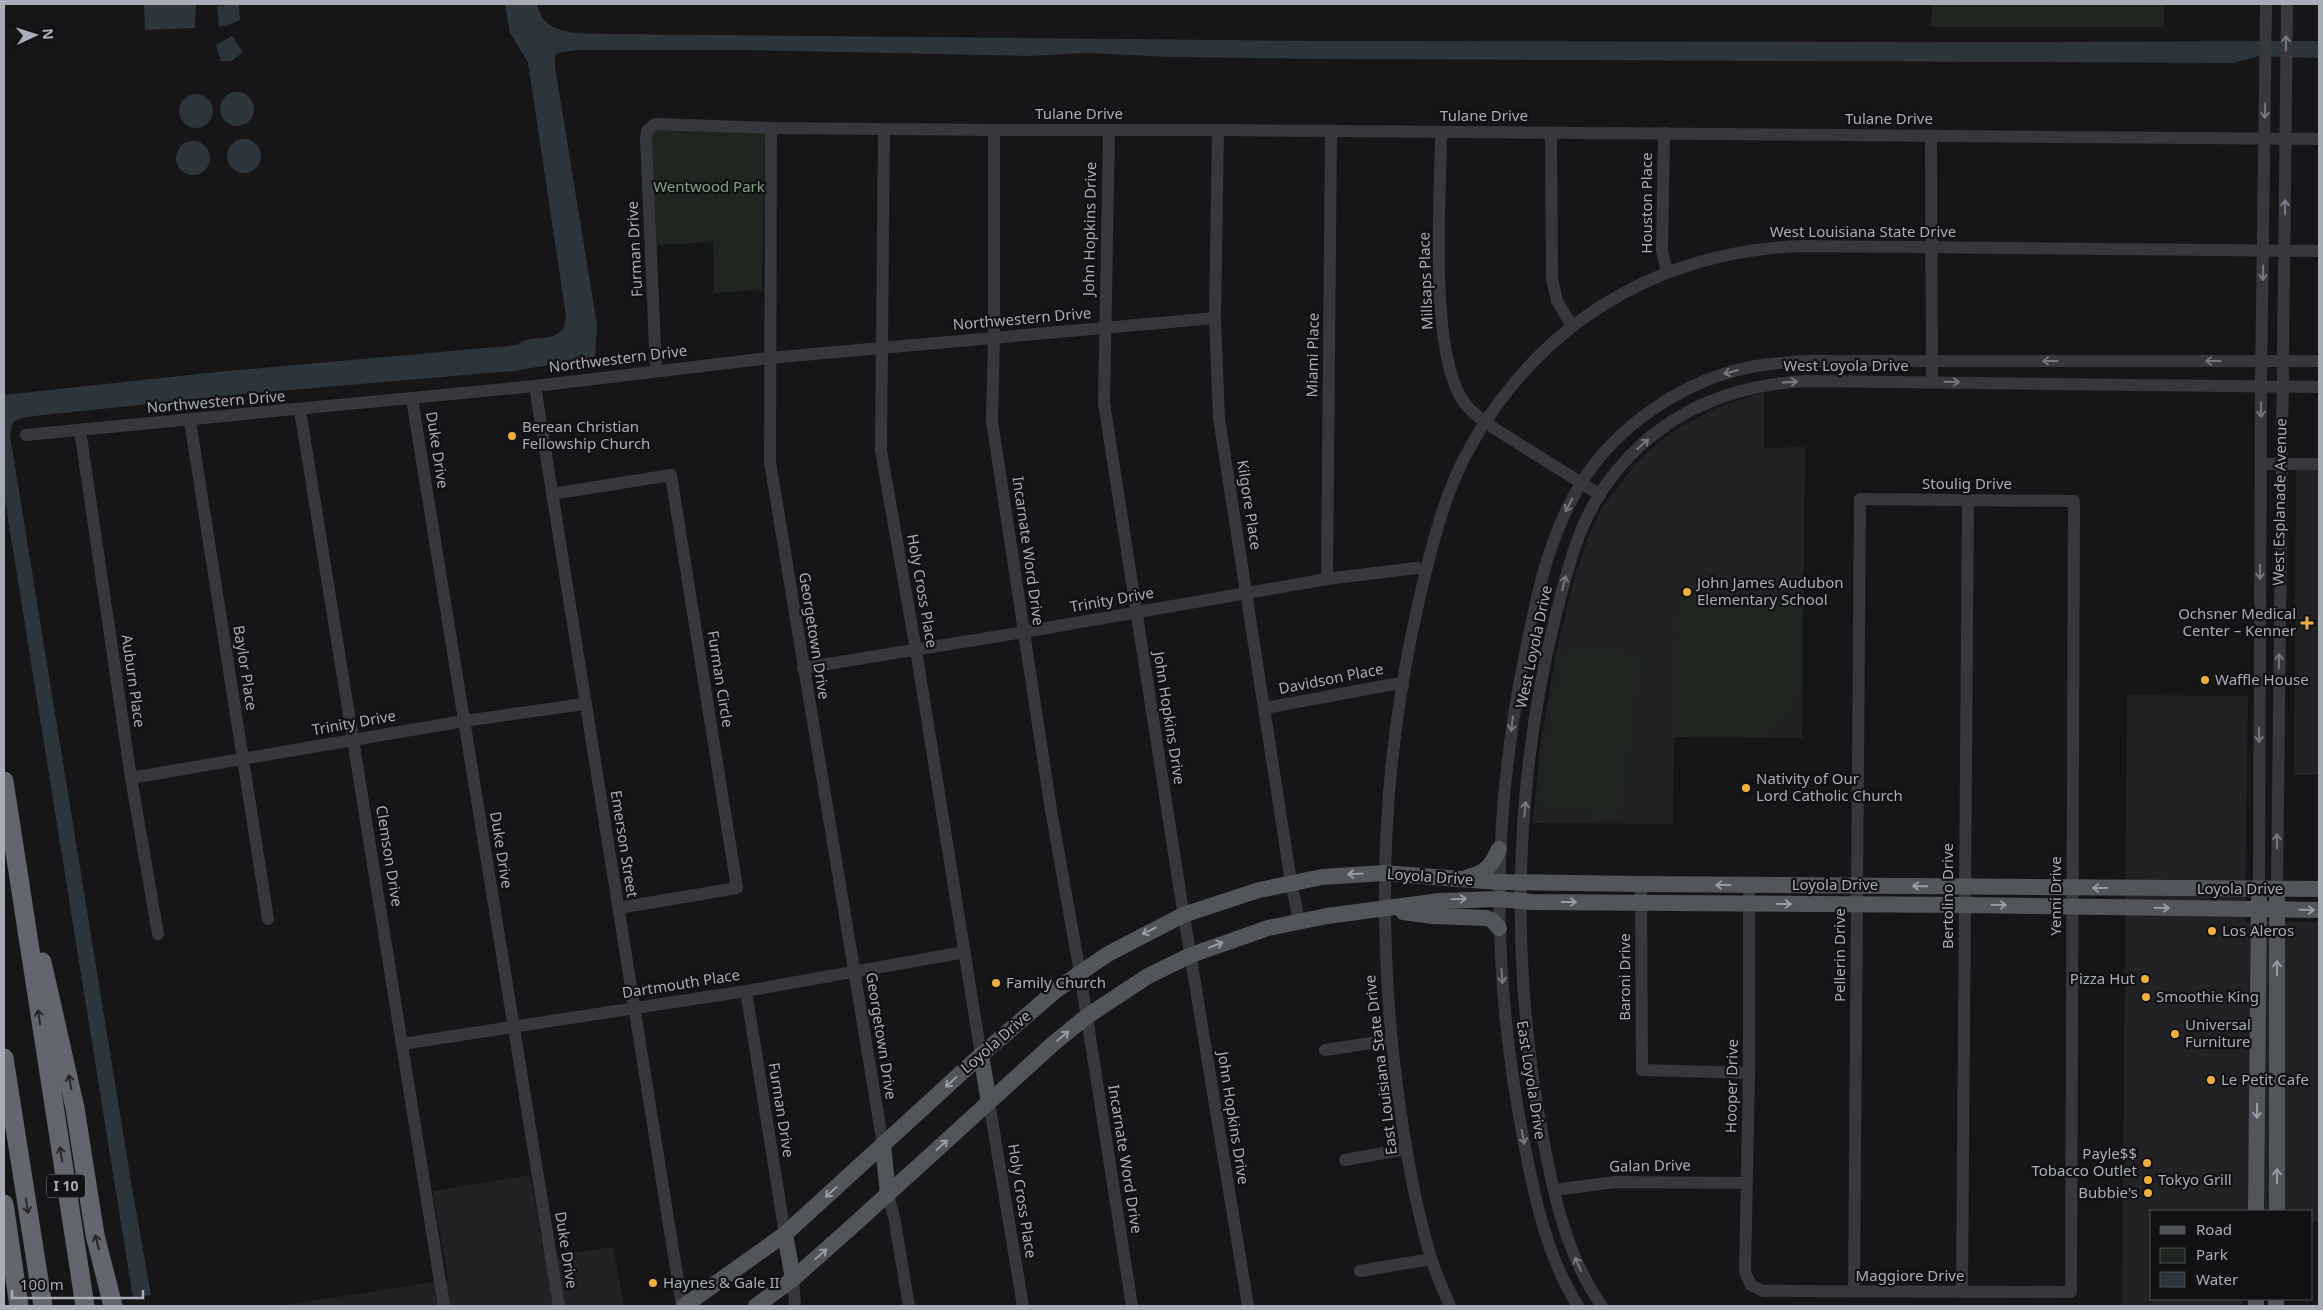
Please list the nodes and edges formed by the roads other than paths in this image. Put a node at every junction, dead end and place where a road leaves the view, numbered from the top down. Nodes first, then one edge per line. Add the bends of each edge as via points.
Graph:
1 (2266, 4) edge
2 (2287, 4) edge
3 (650, 127) joint
4 (771, 128) junction
5 (884, 129) junction
6 (994, 130) junction
7 (1108, 130) junction
8 (1218, 130) junction
9 (1331, 131) junction
10 (1441, 132) junction
11 (1551, 133) junction
12 (1664, 133) junction
13 (1931, 136) junction
14 (2285, 139) junction
15 (2319, 139) edge
16 (2264, 140) junction
17 (1931, 247) junction
18 (2285, 251) junction
19 (2319, 251) edge
20 (2264, 252) junction
21 (1668, 272) junction
22 (1215, 318) junction
23 (1572, 326) junction
24 (1105, 329) junction
25 (994, 338) junction
26 (881, 348) junction
27 (769, 358) junction
28 (1932, 361) junction
29 (2261, 361) junction
30 (2282, 361) junction
31 (2319, 361) edge
32 (656, 371) junction
33 (1932, 382) junction
34 (535, 386) junction
35 (2260, 386) junction
36 (2282, 387) junction
37 (2319, 387) edge
38 (412, 398) junction
39 (300, 410) junction
40 (190, 421) junction
41 (1485, 422) junction
42 (80, 430) junction
43 (26, 435) dead end
44 (2261, 464) junction
45 (2280, 464) junction
46 (2319, 464) edge
47 (1581, 483) junction
48 (552, 494) junction
49 (1600, 494) junction
50 (1860, 499) joint
51 (1968, 500) junction
52 (2074, 501) joint
53 (1426, 570) junction
54 (1327, 579) junction
55 (1247, 594) junction
56 (1136, 613) junction
57 (1024, 632) junction
58 (916, 650) junction
59 (803, 668) junction
60 (1402, 685) junction
61 (584, 704) junction
62 (1266, 708) junction
63 (464, 721) junction
64 (354, 739) junction
65 (243, 759) junction
66 (131, 778) junction
67 (4, 781) edge
68 (15, 848) junction
69 (1499, 849) junction
70 (1384, 874) junction
71 (1456, 879) junction
72 (1291, 882) junction
73 (1498, 882) junction
74 (1521, 882) junction
75 (1641, 884) junction
76 (1857, 884) junction
77 (1749, 885) junction
78 (1964, 887) junction
79 (2072, 888) junction
80 (2219, 889) junction
81 (2259, 889) junction
82 (2277, 889) junction
83 (2319, 889) edge
84 (1498, 899) junction
85 (1520, 901) junction
86 (1641, 902) junction
87 (1749, 903) junction
88 (1857, 905) junction
89 (1964, 905) junction
90 (2072, 906) junction
91 (618, 908) junction
92 (2219, 908) junction
93 (2259, 909) junction
94 (2277, 909) junction
95 (1384, 910) junction
96 (2319, 910) edge
97 (1183, 915) junction
98 (268, 920) dead end
99 (1299, 921) junction
100 (1499, 928) junction
101 (158, 934) dead end
102 (965, 952) junction
103 (1191, 955) junction
104 (854, 971) junction
105 (1080, 973) junction
106 (746, 991) junction
107 (633, 1008) junction
108 (1086, 1017) junction
109 (513, 1026) junction
110 (1392, 1040) junction
111 (402, 1044) junction
112 (2257, 1045) junction
113 (2277, 1045) junction
114 (1326, 1050) dead end
115 (981, 1055) junction
116 (5, 1064) edge
117 (1749, 1073) junction
118 (989, 1102) junction
119 (2257, 1140) junction
120 (2277, 1141) junction
121 (883, 1145) junction
122 (1406, 1149) junction
123 (1345, 1160) dead end
124 (1747, 1182) junction
125 (1554, 1190) junction
126 (888, 1195) junction
127 (4, 1204) edge
128 (2256, 1210) edge
129 (2277, 1210) edge
130 (785, 1234) junction
131 (1431, 1259) junction
132 (1360, 1271) dead end
133 (793, 1279) junction
134 (1750, 1285) joint
135 (1591, 1290) junction
136 (1854, 1292) junction
137 (1962, 1292) junction
138 (2071, 1292) joint
139 (1573, 1304) edge
140 (19, 1306) edge
141 (44, 1306) edge
142 (85, 1306) edge
143 (113, 1306) edge
144 (444, 1306) edge
145 (559, 1306) edge
146 (683, 1306) edge
147 (756, 1306) edge
148 (795, 1306) edge
149 (909, 1306) edge
150 (1022, 1306) edge
151 (1132, 1306) edge
152 (1248, 1306) edge
153 (1450, 1306) edge
154 (1602, 1306) edge

1 -> 16 street, West Esplanade Avenue
14 -> 2 street, West Esplanade Avenue
3 - 4 street, Tulane Drive via 661,124
3 - 32 street, Furman Drive via 646,139
4 - 5 street, Tulane Drive
4 - 27 street, Georgetown Drive
5 - 6 street, Tulane Drive
5 - 26 street, Holy Cross Place
6 - 7 street, Tulane Drive
6 - 25 street, Incarnate Word Drive
7 - 8 street, Tulane Drive
7 - 24 street, John Hopkins Drive
8 - 9 street, Tulane Drive
8 - 22 street, Kilgore Place
9 - 10 street, Tulane Drive
9 - 54 street, Miami Place
10 - 11 street, Tulane Drive
10 - 41 street, Millsaps Place via 1440,317 1454,383 1466,405
11 - 12 street, Tulane Drive
11 - 23 street via 1552,278 1557,301
12 - 13 street, Tulane Drive
12 - 21 street, Houston Place via 1662,251
13 - 16 street, Tulane Drive
13 - 17 street
14 - 15 street, Tulane Drive
14 - 16 street, Tulane Drive
18 -> 14 street, West Esplanade Avenue
16 - 20 street, West Esplanade Avenue
17 - 20 street, West Louisiana State Drive
17 - 21 street, West Louisiana State Drive via 1778,247 1734,254
17 - 28 street
18 - 19 street, West Louisiana State Drive
18 - 20 street, West Louisiana State Drive
18 - 30 street, West Esplanade Avenue
20 -> 29 street, West Esplanade Avenue
21 - 23 street, West Louisiana State Drive via 1628,291
22 - 24 street, Northwestern Drive
22 - 55 street, Kilgore Place via 1219,418
23 - 41 street, West Louisiana State Drive via 1541,352
24 - 25 street, Northwestern Drive
24 - 56 street, John Hopkins Drive via 1104,403
25 - 26 street, Northwestern Drive
25 - 57 street, Incarnate Word Drive via 992,421
26 - 27 street, Northwestern Drive
26 - 58 street, Holy Cross Place via 881,451
27 - 32 street, Northwestern Drive
27 - 59 street, Georgetown Drive via 770,462
29 -> 28 street, West Loyola Drive
28 - 33 street
28 -> 47 street, West Loyola Drive via 1806,361 1755,366 1728,373 1694,386 1652,410 1610,447
29 - 30 street, West Loyola Drive
29 - 35 street, West Esplanade Avenue
30 - 31 street, West Loyola Drive
30 - 36 street, West Esplanade Avenue
32 - 34 street, Northwestern Drive
33 -> 35 street, West Loyola Drive
49 -> 33 street, West Loyola Drive via 1625,462 1662,430 1699,406 1737,391 1808,380
34 - 38 street, Northwestern Drive
34 - 48 street, Emerson Street
35 - 36 street, West Loyola Drive
35 -> 44 street, West Esplanade Avenue
36 - 37 street, West Loyola Drive
36 - 45 street, West Esplanade Avenue
38 - 39 street, Northwestern Drive
38 - 63 street, Duke Drive
39 - 40 street, Northwestern Drive
39 - 64 street, Clemson Drive
40 - 42 street, Northwestern Drive
40 - 65 street, Baylor Place
41 - 47 street, Millsaps Place
41 - 53 street, West Louisiana State Drive via 1454,479
42 - 43 street, Northwestern Drive
42 - 66 street, Auburn Place
44 - 45 street
44 -> 81 street, West Esplanade Avenue
45 - 46 street
82 -> 45 street, West Esplanade Avenue
47 - 49 street, Millsaps Place
47 -> 69 street, West Loyola Drive via 1555,538 1531,625 1513,720
48 - 61 street, Emerson Street
48 - 91 street, Furman Circle via 670,475 735,875 737,888
74 -> 49 street, West Loyola Drive via 1528,772 1541,680 1567,570 1588,515
50 - 51 street, Stoulig Drive
50 - 76 street, Pellerin Drive
51 - 52 street, Stoulig Drive
51 - 78 street, Bertolino Drive
52 - 79 street, Yenni Drive
53 - 54 street, Trinity Drive via 1416,568
53 - 60 street, West Louisiana State Drive
54 - 55 street, Trinity Drive
55 - 56 street, Trinity Drive
55 - 62 street, Kilgore Place
56 - 57 street, Trinity Drive
56 - 97 street, John Hopkins Drive
57 - 58 street, Trinity Drive
57 - 105 street, Incarnate Word Drive
58 - 59 street, Trinity Drive
58 - 102 street, Holy Cross Place
59 - 104 street, Georgetown Drive
60 - 62 street, Davidson Place
60 - 70 street, West Louisiana State Drive via 1390,782
61 - 63 street, Trinity Drive
61 - 91 street, Emerson Street
62 - 72 street, Kilgore Place
63 - 64 street, Trinity Drive
63 - 109 street, Duke Drive
64 - 65 street, Trinity Drive
64 - 111 street, Clemson Drive
65 - 66 street, Trinity Drive
65 - 98 street, Baylor Place
66 - 101 street, Auburn Place
67 - 68 highway, I 10
142 -> 68 highway, I 10
143 -> 68 highway via 95,1235 66,1061
69 - 71 main road via 1484,872
69 - 73 street, East Loyola Drive
70 - 71 main road, Loyola Drive
70 -> 72 main road, Loyola Drive
70 - 95 street, East Louisiana State Drive
71 - 73 main road, Loyola Drive
72 - 97 main road, Loyola Drive
72 - 99 street, Kilgore Place
73 - 74 main road, Loyola Drive
73 - 84 street, East Loyola Drive
74 - 75 main road, Loyola Drive
74 - 85 street, East Loyola Drive
77 -> 75 main road, Loyola Drive
75 - 86 street, Baroni Drive
76 - 77 main road, Loyola Drive
78 -> 76 main road, Loyola Drive
76 - 88 street, Pellerin Drive
77 - 87 street, Hooper Drive
78 - 79 main road, Loyola Drive
78 - 89 street, Bertolino Drive
80 -> 79 main road, Loyola Drive
79 - 90 street, Yenni Drive
80 - 81 main road, Loyola Drive
80 - 92 main road
81 - 82 main road, Loyola Drive
81 - 93 main road, West Esplanade Avenue
82 - 83 main road, Loyola Drive
82 - 94 main road, West Esplanade Avenue
84 - 85 main road, Loyola Drive
95 -> 84 main road, Loyola Drive via 1440,901
84 - 100 street, East Loyola Drive
85 -> 86 main road, Loyola Drive
85 - 125 street, East Loyola Drive via 1526,1031
86 - 87 main road, Loyola Drive
86 - 117 street, Baroni Drive via 1642,1070
87 -> 88 main road, Loyola Drive
87 - 117 street, Hooper Drive
88 - 89 main road, Loyola Drive
88 - 136 street, Pellerin Drive
89 -> 90 main road, Loyola Drive
89 - 137 street, Bertolino Drive
90 -> 92 main road, Loyola Drive
90 - 138 street, Yenni Drive
91 - 107 street, Emerson Street
92 - 93 main road, Loyola Drive
93 - 94 main road, Loyola Drive
93 - 112 main road, West Esplanade Avenue
94 -> 96 main road, Loyola Drive
113 -> 94 main road, West Esplanade Avenue
95 - 99 main road, Loyola Drive
95 - 100 main road via 1486,918
95 - 110 street, East Louisiana State Drive
97 - 103 street, John Hopkins Drive
97 -> 105 main road, Loyola Drive via 1108,954
103 -> 99 main road, Loyola Drive via 1233,938
100 -> 139 street, East Loyola Drive via 1507,1036 1527,1158 1546,1234
102 - 104 street, Dartmouth Place
102 - 115 street, Holy Cross Place
103 - 108 main road, Loyola Drive via 1148,976
103 - 152 street, John Hopkins Drive
104 - 106 street, Dartmouth Place
104 - 121 street, Georgetown Drive
105 - 108 street, Incarnate Word Drive
105 - 115 main road, Loyola Drive
106 - 107 street, Dartmouth Place
106 - 130 street, Furman Drive
107 - 109 street, Dartmouth Place
107 - 146 street, Emerson Street
118 -> 108 main road, Loyola Drive
108 - 151 street, Incarnate Word Drive
109 - 111 street, Dartmouth Place
109 - 145 street, Duke Drive
110 - 114 street
110 - 122 street, East Louisiana State Drive
111 - 144 street, Clemson Drive
112 - 113 main road
112 -> 119 main road, West Esplanade Avenue
113 - 120 main road, West Esplanade Avenue
115 - 118 main road
115 -> 121 main road, Loyola Drive
116 -> 141 highway, I 10
117 - 124 street, Hooper Drive
126 -> 118 main road, Loyola Drive
118 - 150 street, Holy Cross Place
119 - 120 main road
119 - 128 main road, West Esplanade Avenue
129 -> 120 main road, West Esplanade Avenue
121 - 126 main road
121 -> 130 main road, Loyola Drive
122 - 123 street
122 - 131 street, East Louisiana State Drive
124 - 125 street, Galan Drive via 1615,1182
124 - 134 street, Hooper Drive via 1746,1272
135 -> 125 street, East Loyola Drive via 1573,1253
133 -> 126 main road, Loyola Drive
126 - 149 street
127 - 140 highway
130 - 133 main road
130 - 146 main road, Loyola Drive
131 - 132 street
131 - 153 street, East Louisiana State Drive
133 - 147 main road, Loyola Drive
133 - 148 street
134 - 136 street, Maggiore Drive via 1764,1292
135 - 139 street
135 - 154 street, East Loyola Drive
136 - 137 street, Maggiore Drive
137 - 138 street, Maggiore Drive

